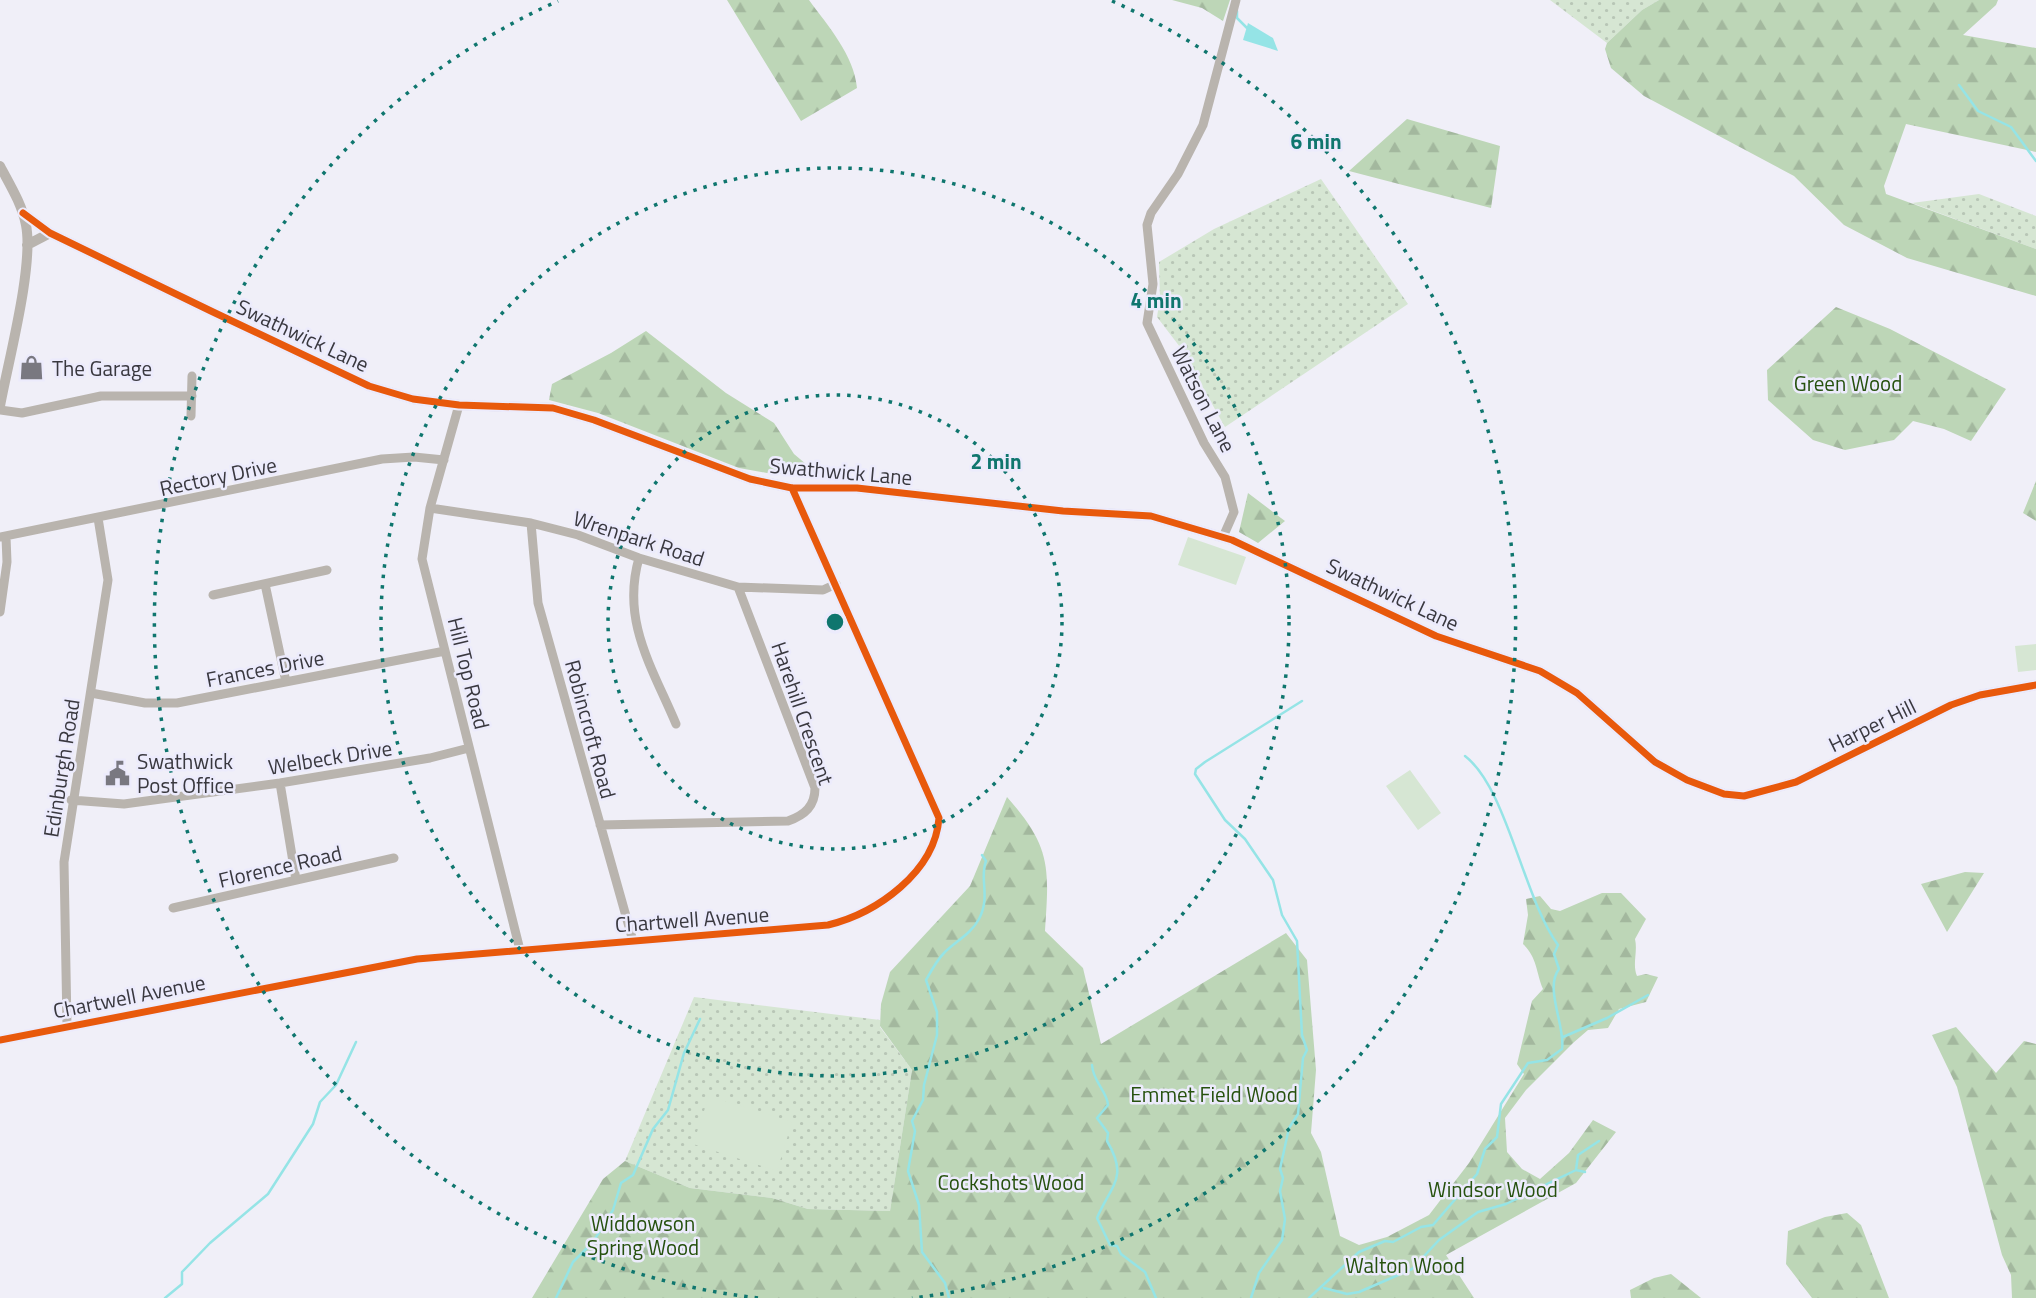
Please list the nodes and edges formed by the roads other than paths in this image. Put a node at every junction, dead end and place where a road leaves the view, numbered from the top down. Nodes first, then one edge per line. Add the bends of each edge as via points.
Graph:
1 (1236, 0) edge
2 (0, 166) edge
3 (23, 213) junction
4 (50, 233) junction
5 (27, 245) junction
6 (192, 376) dead end
7 (192, 396) junction
8 (459, 405) junction
9 (0, 408) edge
10 (191, 416) dead end
11 (444, 460) junction
12 (792, 488) junction
13 (430, 508) junction
14 (99, 518) junction
15 (531, 523) junction
16 (3, 537) edge
17 (1223, 537) junction
18 (639, 558) junction
19 (327, 570) dead end
20 (265, 584) junction
21 (836, 584) junction
22 (738, 586) junction
23 (213, 595) dead end
24 (0, 611) edge
25 (445, 651) junction
26 (286, 682) junction
27 (2036, 685) edge
28 (91, 693) junction
29 (676, 724) dead end
30 (469, 748) junction
31 (280, 783) junction
32 (1724, 794) joint
33 (71, 800) junction
34 (600, 825) junction
35 (394, 858) dead end
36 (296, 880) junction
37 (173, 908) dead end
38 (633, 941) junction
39 (520, 950) junction
40 (67, 1025) junction
41 (0, 1040) edge

1 - 17 street, Watson Lane via 1203,125 1147,225 1153,284 1147,323 1225,477 1234,512
2 - 3 street
3 - 4 street, Swathwick Lane
3 - 5 street
4 - 5 street
4 - 8 street, Swathwick Lane via 369,386
5 - 9 street
6 - 7 street
7 - 9 street via 102,396 22,413
7 - 10 street
8 - 11 street, Hill Top Road
8 - 12 street, Swathwick Lane via 553,408 594,419 750,480
11 - 13 street, Hill Top Road
11 - 14 street, Rectory Drive via 382,460
12 - 17 street, Swathwick Lane via 857,488 1151,516
12 - 21 street, Chartwell Avenue
13 - 15 street, Wrenpark Road
13 - 25 street, Hill Top Road via 422,559
14 - 16 street, Rectory Drive
14 - 28 street, Edinburgh Road via 108,580
15 - 18 street, Wrenpark Road
15 - 34 street, Robincroft Road via 538,603
16 - 24 street via 7,562
17 - 32 street, Swathwick Lane via 1436,636 1540,671 1577,693 1655,762
18 - 22 street, Wrenpark Road
18 - 29 street via 632,584 635,629
19 - 20 street
20 - 23 street
20 - 26 street
21 - 22 street, Wrenpark Road via 823,590
21 - 38 street, Chartwell Avenue via 939,818 927,858 884,899 848,920 737,935
22 - 34 street, Harehill Crescent via 815,788 815,800 802,816 788,821
25 - 26 street, Frances Drive
25 - 30 street, Hill Top Road
26 - 28 street, Frances Drive via 177,703 145,703
27 - 32 street, Harper Hill via 1951,705 1796,782 1744,796
28 - 33 street, Edinburgh Road
30 - 31 street, Welbeck Drive
30 - 39 street, Hill Top Road
31 - 33 street, Welbeck Drive via 124,804
31 - 36 street
33 - 40 street, Edinburgh Road via 64,862
34 - 38 street, Robincroft Road
35 - 36 street, Florence Road
36 - 37 street, Florence Road
38 - 39 street, Chartwell Avenue
39 - 40 street, Chartwell Avenue via 417,959
40 - 41 street, Chartwell Avenue

